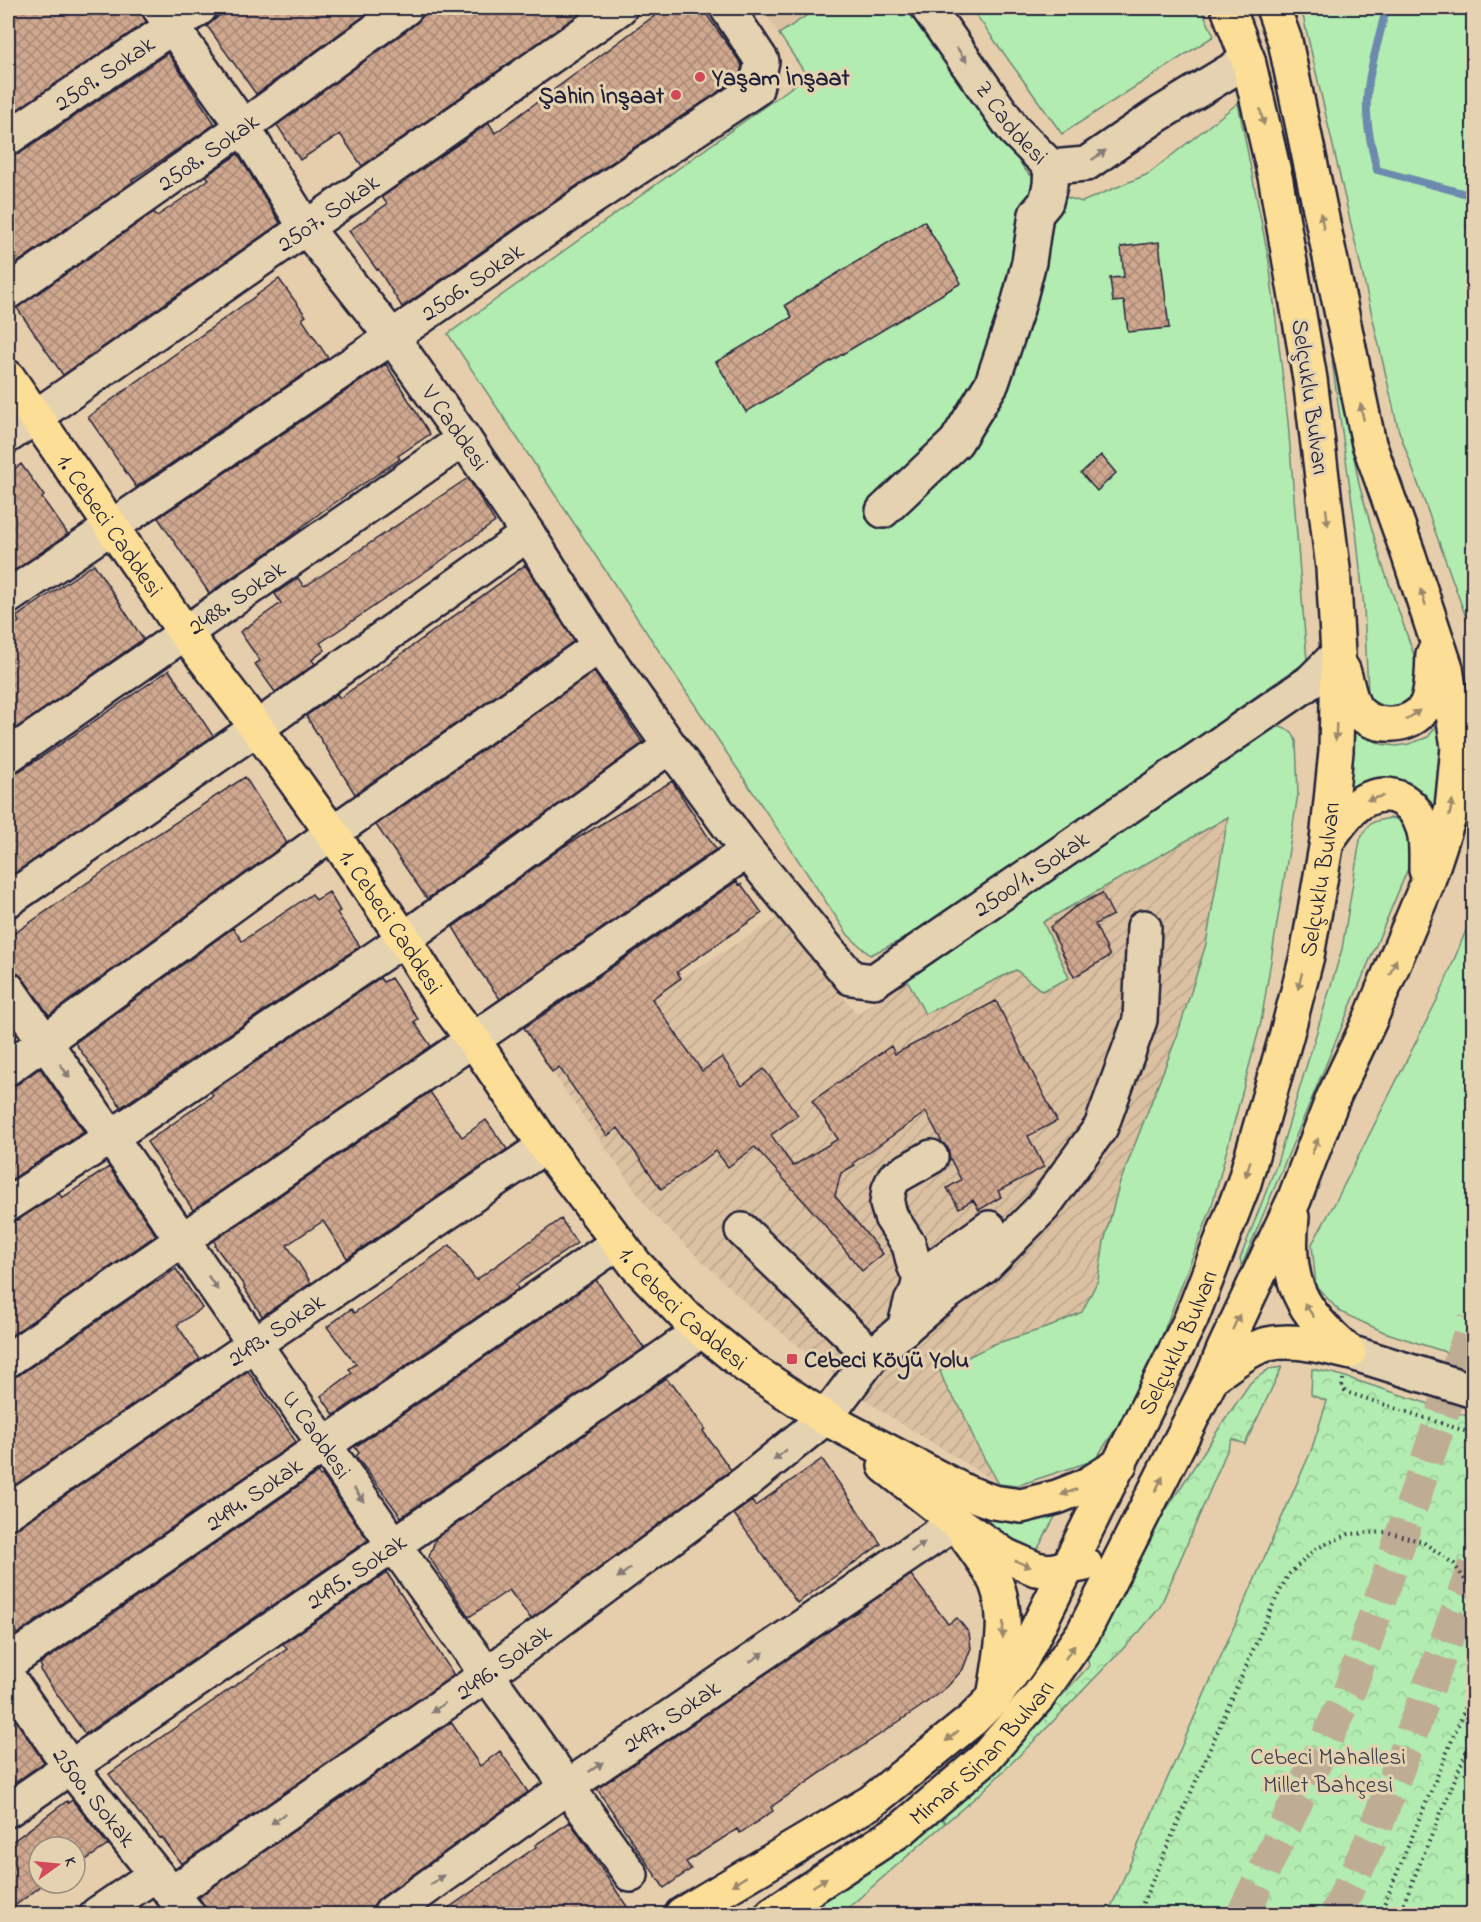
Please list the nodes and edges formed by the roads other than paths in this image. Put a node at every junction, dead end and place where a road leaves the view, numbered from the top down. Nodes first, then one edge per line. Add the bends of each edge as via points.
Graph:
1 (200, 8) edge
2 (406, 8) edge
3 (620, 8) edge
4 (727, 8) edge
5 (928, 8) edge
6 (1228, 8) edge
7 (1273, 8) edge
8 (166, 17) edge
9 (1248, 60) junction
10 (243, 128) junction
11 (8, 138) edge
12 (1051, 167) junction
13 (306, 228) junction
14 (8, 292) edge
15 (392, 337) junction
16 (8, 377) edge
17 (35, 417) junction
18 (8, 436) edge
19 (464, 439) junction
20 (883, 511) dead end
21 (111, 526) junction
22 (528, 534) junction
23 (8, 597) edge
24 (1434, 631) junction
25 (185, 633) junction
26 (599, 646) junction
27 (1338, 654) junction
28 (257, 728) junction
29 (670, 746) junction
30 (8, 756) edge
31 (332, 833) junction
32 (1326, 842) junction
33 (747, 851) junction
34 (1427, 884) junction
35 (8, 900) edge
36 (1144, 927) dead end
37 (404, 939) junction
38 (8, 988) edge
39 (474, 1041) junction
40 (45, 1042) junction
41 (8, 1068) edge
42 (111, 1137) junction
43 (544, 1146) junction
44 (931, 1157) dead end
45 (1294, 1200) junction
46 (8, 1204) edge
47 (989, 1228) dead end
48 (742, 1230) dead end
49 (183, 1239) junction
50 (619, 1242) junction
51 (920, 1277) junction
52 (903, 1329) junction
53 (702, 1330) junction
54 (254, 1344) junction
55 (1349, 1352) junction
56 (872, 1356) junction
57 (8, 1360) edge
58 (1213, 1376) junction
59 (1473, 1391) edge
60 (825, 1418) junction
61 (324, 1444) junction
62 (1120, 1464) junction
63 (8, 1512) edge
64 (956, 1522) junction
65 (1132, 1536) junction
66 (394, 1545) junction
67 (1066, 1569) junction
68 (8, 1663) edge
69 (486, 1675) junction
70 (8, 1677) edge
71 (994, 1697) junction
72 (70, 1767) junction
73 (567, 1787) junction
74 (8, 1810) edge
75 (631, 1875) dead end
76 (172, 1894) edge
77 (97, 1914) edge
78 (390, 1914) edge
79 (682, 1914) edge
80 (772, 1914) edge

1 - 8 street, 2509. Sokak
2 - 10 street, 2508. Sokak
3 - 13 street, 2507. Sokak
4 - 15 street, 2506. Sokak via 762,61 756,89
5 -> 12 street, Z Caddesi via 1014,130
6 - 9 main road, Selçuklu Bulvarı
24 -> 7 main road, Selçuklu Bulvarı via 1369,444 1285,41
8 - 10 street, V Caddesi
8 - 11 street, 2509. Sokak
12 -> 9 street, Z Caddesi via 1086,164
9 -> 27 main road, Selçuklu Bulvarı via 1276,181 1310,379 1333,568
10 - 13 street, V Caddesi
10 - 14 street, 2508. Sokak
12 - 20 street via 1046,202 1036,214 1017,309 992,383 956,442
13 - 15 street, V Caddesi
13 - 17 street, 2507. Sokak
15 - 19 street, V Caddesi
15 - 21 street, 2506. Sokak
16 - 17 main road, 1. Cebeci Caddesi
17 - 18 street, 2507. Sokak
17 - 21 main road, 1. Cebeci Caddesi
19 - 22 street, V Caddesi
19 - 25 street, 2488. Sokak
21 - 23 street, 2506. Sokak
21 - 25 main road, 1. Cebeci Caddesi
22 - 26 street, V Caddesi
22 - 28 street
27 -> 24 main road via 1354,706 1366,717 1383,724 1398,724 1414,717 1425,705 1431,683
34 -> 24 main road, Selçuklu Bulvarı via 1452,808 1458,747 1446,668
25 - 28 main road, 1. Cebeci Caddesi
25 - 30 street, 2488. Sokak
26 - 29 street, V Caddesi
26 - 31 street
27 -> 32 main road, Selçuklu Bulvarı via 1336,751
27 - 33 street, 2500/1. Sokak via 1310,682 873,981 851,978
28 - 31 main road, 1. Cebeci Caddesi
28 - 35 street
29 - 33 street, V Caddesi
29 - 37 street
31 - 37 main road, 1. Cebeci Caddesi
31 - 40 street
34 -> 32 main road via 1424,830 1414,807 1400,797 1383,795 1364,801
32 -> 62 main road, Selçuklu Bulvarı via 1307,956 1244,1183 1191,1319
33 - 39 street
45 -> 34 main road, Selçuklu Bulvarı via 1333,1098
36 - 52 street, 2496. Sokak via 1140,1020 1101,1127 1043,1207 984,1267
37 - 39 main road, 1. Cebeci Caddesi
37 - 42 street
38 - 40 street, U Caddesi
39 - 43 main road, 1. Cebeci Caddesi
39 - 49 street
40 - 41 street
40 -> 42 street, U Caddesi
42 - 46 street
42 - 49 street, U Caddesi
43 - 50 main road, 1. Cebeci Caddesi
43 - 54 street, 2493. Sokak
44 - 51 street via 894,1178 887,1204 909,1245
55 -> 45 main road via 1306,1307 1292,1277
58 -> 45 main road, Selçuklu Bulvarı
47 - 51 street
48 - 56 street
49 -> 54 street, U Caddesi
49 - 57 street
50 - 53 main road, 1. Cebeci Caddesi via 643,1272
50 - 61 street, 2494. Sokak
51 - 52 street
52 - 56 street, 2496. Sokak
53 - 60 main road, 1. Cebeci Caddesi via 746,1366
53 - 66 street, 2495. Sokak
54 - 61 street, U Caddesi
54 - 63 street, 2493. Sokak
55 - 58 main road via 1286,1341 1257,1347
55 - 59 street
56 - 60 street, 2496. Sokak
65 -> 58 main road, Selçuklu Bulvarı
62 -> 60 main road via 1085,1486 1057,1497 1021,1506 993,1502 966,1492
60 - 64 main road
60 -> 69 street, 2496. Sokak via 746,1482
61 -> 66 street, U Caddesi
61 - 68 street, 2494. Sokak
62 - 67 main road, Selçuklu Bulvarı
64 -> 67 main road via 1026,1565 1050,1571
64 -> 71 main road via 992,1574 1001,1597 1004,1621
73 -> 64 street, 2497. Sokak
65 - 67 main road via 1098,1561
80 -> 65 main road, Mimar Sinan Bulvarı via 903,1828 984,1759 1038,1697 1083,1633
66 - 69 street, U Caddesi
66 - 72 street, 2495. Sokak
67 - 71 main road, Selçuklu Bulvarı via 1022,1659
69 - 73 street, U Caddesi
69 -> 76 street, 2496. Sokak
70 - 72 street, 2500. Sokak
71 -> 79 main road, Mimar Sinan Bulvarı via 972,1720 871,1802
72 - 74 street, 2495. Sokak
72 - 76 street, 2500. Sokak
73 - 75 street, U Caddesi
78 -> 73 street, 2497. Sokak
76 - 77 street, 2496. Sokak

